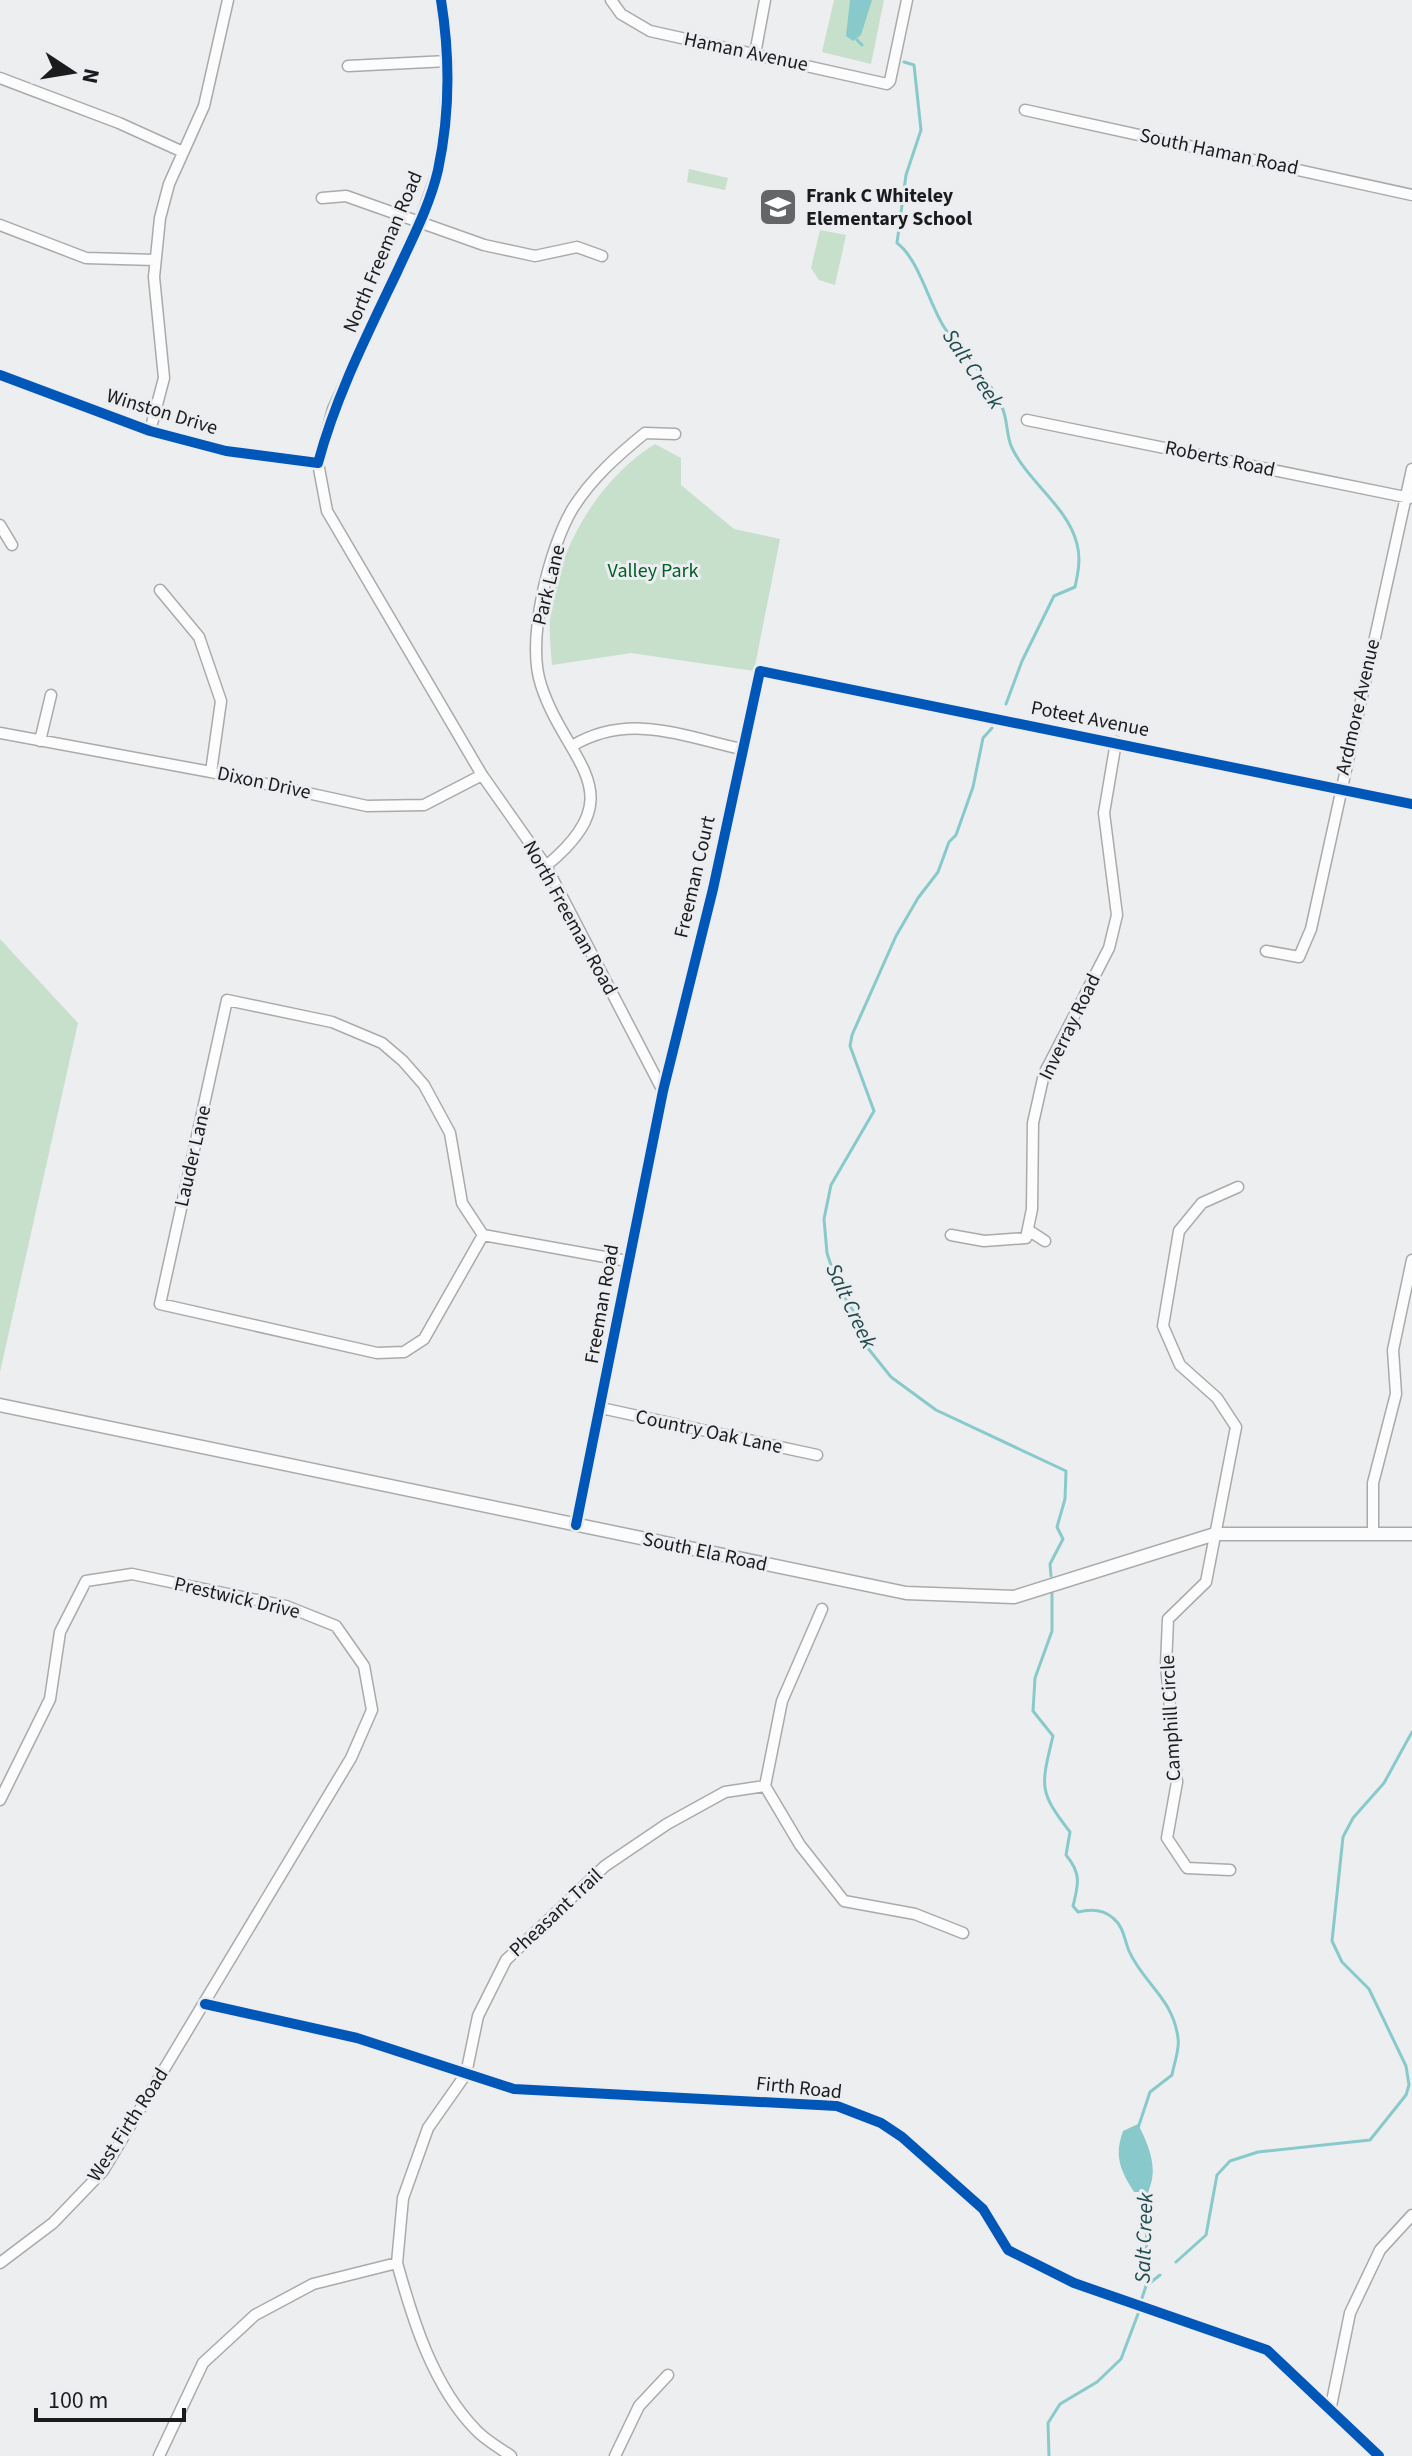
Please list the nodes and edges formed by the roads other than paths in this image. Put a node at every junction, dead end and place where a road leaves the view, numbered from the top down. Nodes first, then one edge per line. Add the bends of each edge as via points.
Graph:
1 (228, 0) edge
2 (441, 0) edge
3 (611, 0) edge
4 (765, 0) edge
5 (907, 0) edge
6 (755, 54) junction
7 (448, 61) junction
8 (348, 66) dead end
9 (0, 78) edge
10 (1025, 110) dead end
11 (183, 152) junction
12 (1412, 195) edge
13 (322, 198) dead end
14 (419, 224) junction
15 (0, 225) edge
16 (602, 256) dead end
17 (155, 260) junction
18 (0, 375) edge
19 (1027, 420) dead end
20 (150, 431) junction
21 (675, 434) dead end
22 (318, 463) junction
23 (1412, 469) edge
24 (1409, 498) edge
25 (0, 525) edge
26 (12, 545) dead end
27 (160, 590) dead end
28 (760, 671) joint
29 (51, 695) dead end
30 (0, 733) edge
31 (40, 741) junction
32 (1116, 742) junction
33 (572, 746) junction
34 (741, 749) junction
35 (211, 772) junction
36 (482, 775) junction
37 (1340, 789) junction
38 (1412, 804) edge
39 (546, 866) junction
40 (1266, 951) dead end
41 (663, 1091) junction
42 (1238, 1187) dead end
43 (1028, 1230) junction
44 (483, 1235) junction
45 (951, 1235) dead end
46 (1045, 1241) dead end
47 (1412, 1260) edge
48 (627, 1261) junction
49 (0, 1405) edge
50 (601, 1408) junction
51 (817, 1455) dead end
52 (576, 1525) junction
53 (1373, 1532) junction
54 (1215, 1534) junction
55 (1412, 1534) edge
56 (822, 1609) dead end
57 (765, 1786) junction
58 (0, 1800) edge
59 (1230, 1870) dead end
60 (963, 1933) dead end
61 (205, 2004) junction
62 (466, 2074) junction
63 (1412, 2215) edge
64 (0, 2263) edge
65 (397, 2263) junction
66 (668, 2375) dead end
67 (1330, 2411) junction
68 (159, 2456) edge
69 (511, 2456) edge
70 (615, 2456) edge
71 (1379, 2456) edge

1 - 11 street via 208,95
2 - 7 street, North Freeman Road
3 - 6 street, Haman Avenue via 638,27
4 - 6 street
5 - 6 street, Haman Avenue via 887,84
7 - 8 street
7 - 14 street, North Freeman Road via 437,173
9 - 11 street
10 - 12 street, South Haman Road
11 - 17 street via 163,203
13 - 14 street via 346,196
14 - 16 street via 535,256 577,247
14 - 22 street, North Freeman Road via 333,409
15 - 17 street via 86,258
17 - 20 street via 164,378
18 - 20 street, Winston Drive
19 - 24 street, Roberts Road
20 - 22 street, Winston Drive via 226,451
21 - 33 street, Park Lane via 645,433 609,462 573,509 551,561 537,620 540,684
22 - 36 street, North Freeman Road via 327,511
23 - 24 street, Ardmore Avenue
24 - 37 street, Ardmore Avenue
25 - 26 street
27 - 35 street via 199,637 221,701
28 - 32 street, Poteet Avenue
28 - 34 street, Freeman Court
29 - 31 street
30 - 31 street, Dixon Drive
31 - 35 street, Dixon Drive
32 - 37 street, Poteet Avenue
32 - 43 street, Inverray Road via 1104,813 1117,915 1109,948 1044,1074 1033,1123
33 - 34 street via 617,727 636,726
33 - 39 street, Park Lane via 590,791 588,815 569,846
34 - 41 street, Freeman Court
35 - 36 street, Dixon Drive via 367,806 424,805
36 - 39 street, North Freeman Road
37 - 38 street, Poteet Avenue
37 - 40 street, Ardmore Avenue via 1311,929 1299,957
39 - 41 street, North Freeman Road
41 - 48 street, Freeman Road
42 - 54 street via 1202,1203 1179,1231 1163,1326 1180,1365 1217,1398 1236,1427
43 - 45 street via 1026,1238 984,1241
43 - 46 street
44 - 44 street, Lauder Lane via 462,1203 450,1133 424,1085 403,1061 382,1043 332,1022 227,1000 160,1304 377,1353 404,1352 424,1339
44 - 48 street
47 - 53 street via 1393,1350 1396,1394 1373,1483
48 - 50 street, Freeman Road
49 - 52 main road, South Ela Road
50 - 51 street, Country Oak Lane
50 - 52 street, Freeman Road
52 - 54 main road, South Ela Road via 906,1593 1014,1597
53 - 54 main road, South Ela Road
53 - 55 main road, South Ela Road
54 - 59 street, Camphill Circle via 1206,1582 1168,1619 1166,1665 1177,1782 1167,1838 1187,1868
56 - 57 street via 782,1701
57 - 60 street via 800,1845 844,1901 915,1914
57 - 62 street, Pheasant Trail via 725,1792 667,1824 605,1866 506,1960 478,2016
58 - 61 street, Prestwick Drive via 50,1699 60,1632 86,1581 132,1574 286,1606 336,1626 364,1666 372,1710 351,1758
61 - 62 street, Firth Road via 357,2038
61 - 64 street, West Firth Road via 103,2171 45,2230
62 - 65 street, Pheasant Trail via 428,2128 403,2198
62 - 67 street, Firth Road via 514,2089 837,2106 881,2123 983,2209 1008,2250 1074,2283 1267,2350
63 - 67 street via 1380,2250 1350,2313
65 - 68 street via 313,2284 255,2315 203,2363
65 - 69 street via 414,2323 440,2380 476,2431
66 - 70 street via 639,2406
67 - 71 street, Firth Road

